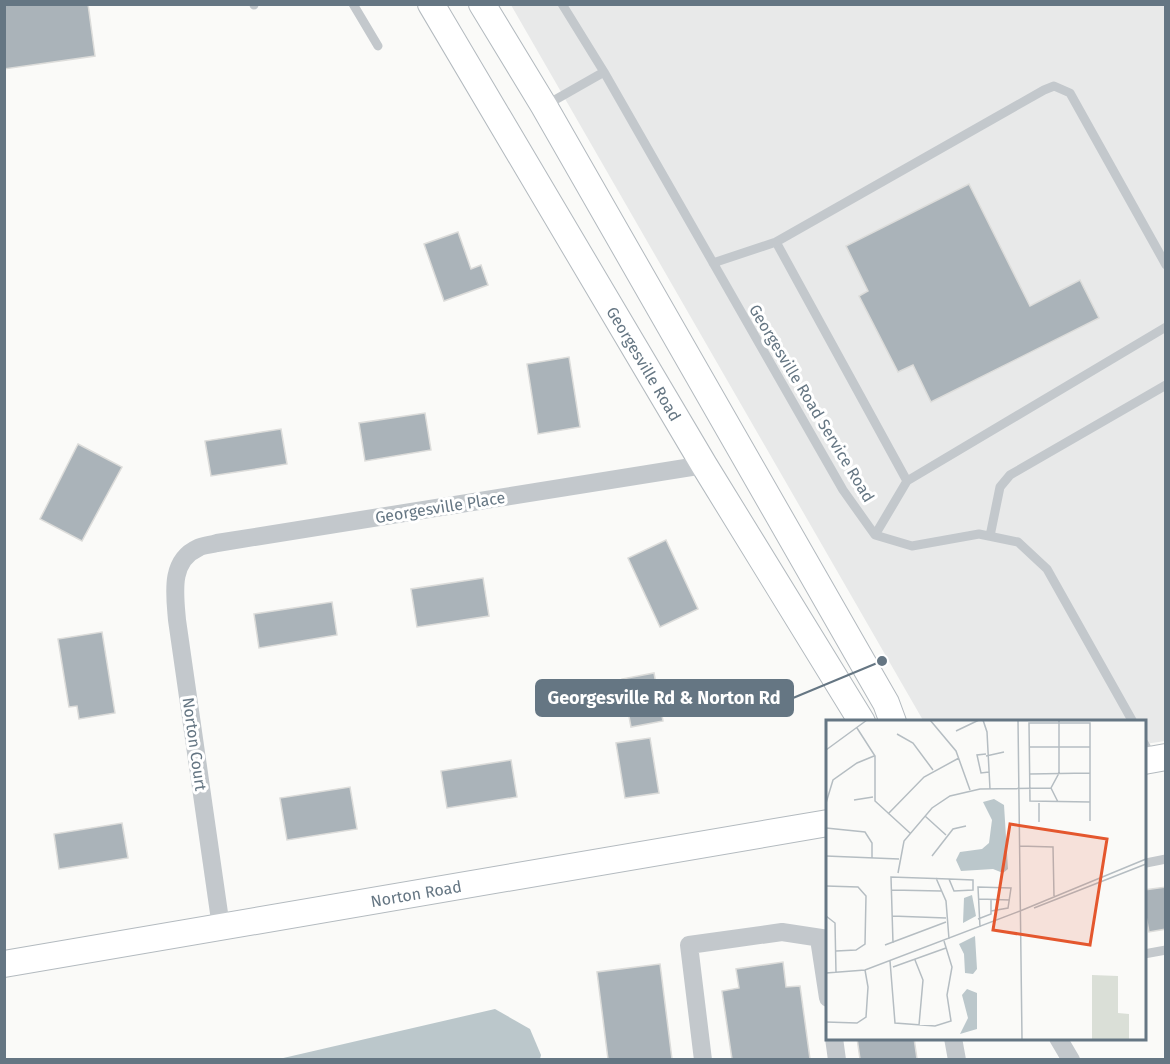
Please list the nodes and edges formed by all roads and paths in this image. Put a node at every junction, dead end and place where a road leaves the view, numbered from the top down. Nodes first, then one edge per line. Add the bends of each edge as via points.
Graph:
1 (353, 4) edge
2 (430, 4) edge
3 (482, 4) edge
4 (562, 4) edge
5 (378, 46) dead end
6 (604, 72) junction
7 (544, 106) junction
8 (776, 242) junction
9 (713, 263) junction
10 (1166, 265) edge
11 (1166, 327) edge
12 (1166, 386) edge
13 (704, 465) junction
14 (907, 481) junction
15 (876, 535) junction
16 (990, 536) junction
17 (182, 562) joint
18 (861, 720) edge
19 (892, 720) edge
20 (1132, 720) edge
21 (826, 823) edge
22 (1166, 859) edge
23 (1146, 861) edge
24 (221, 927) junction
25 (824, 939) edge
26 (1166, 950) edge
27 (1146, 954) edge
28 (4, 964) edge
29 (826, 968) edge
30 (834, 1040) edge
31 (953, 1040) edge
32 (1059, 1040) edge
33 (703, 1059) edge
34 (837, 1059) edge
35 (957, 1059) edge
36 (1071, 1059) edge

1 - 5 lane
2 - 13 main road, Georgesville Road
3 - 7 main road
4 - 6 lane, Georgesville Road Service Road
6 - 7 lane
6 - 9 lane, Georgesville Road Service Road
7 - 19 main road
8 - 9 lane
8 - 10 lane via 1054,86 1071,93
8 - 14 lane
9 - 15 lane, Georgesville Road Service Road via 843,490
11 - 14 lane
12 - 16 lane via 1010,475 1000,487
13 - 17 street, Georgesville Place via 217,543 197,548
13 - 18 main road, Georgesville Road
14 - 15 lane
15 - 16 lane via 912,546 979,534
16 - 20 lane via 1018,542 1047,569
17 - 24 street, Norton Court via 176,575 177,620
21 - 24 main road, Norton Road
22 - 23 lane
24 - 28 main road, Norton Road
25 - 29 street
25 - 33 street via 782,932 689,945
26 - 27 lane
30 - 34 street
31 - 35 street
32 - 36 street

